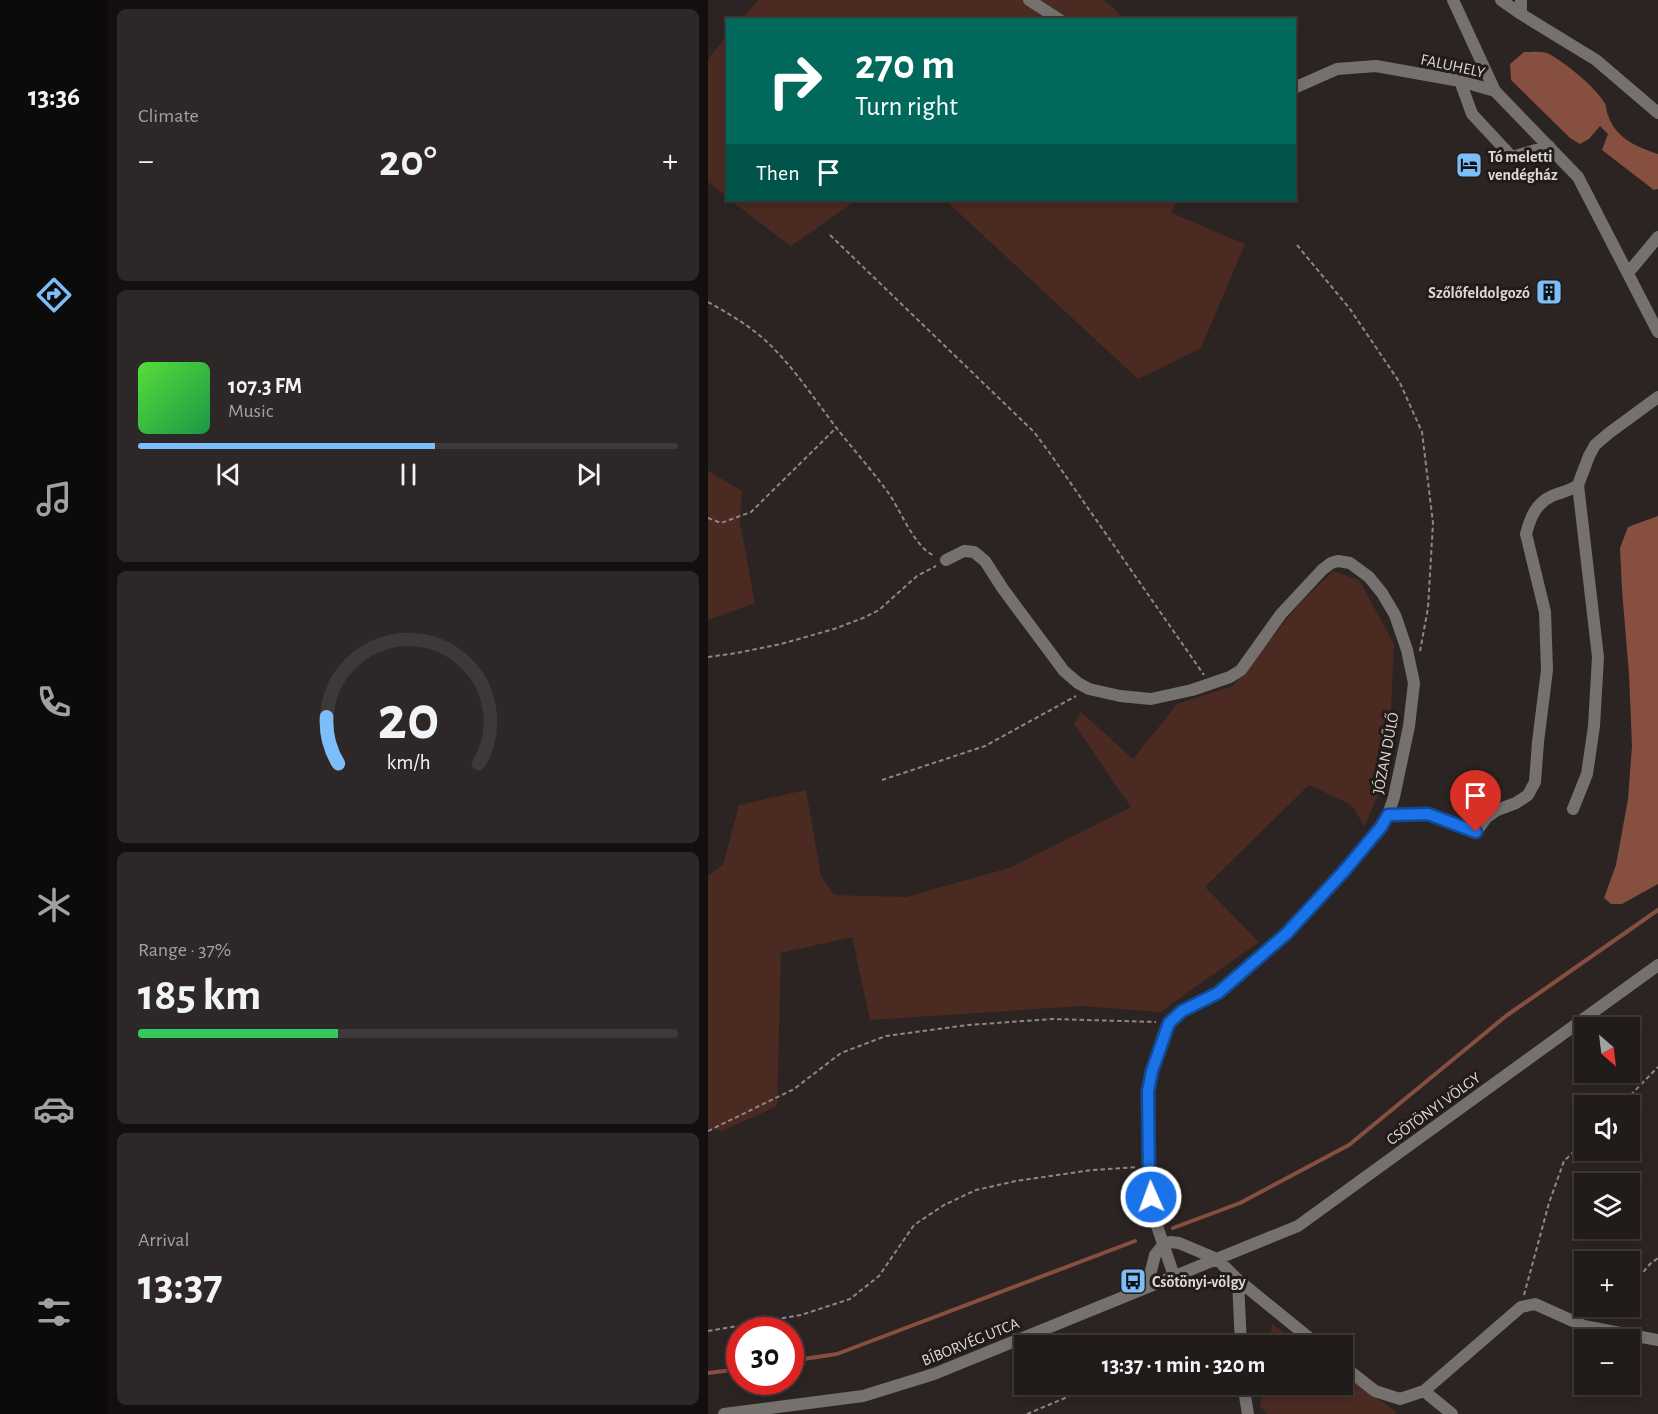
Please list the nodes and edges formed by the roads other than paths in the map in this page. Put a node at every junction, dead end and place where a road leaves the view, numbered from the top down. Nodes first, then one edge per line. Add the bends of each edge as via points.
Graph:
1 (1029, 0) edge
2 (1453, 0) edge
3 (1501, 0) edge
4 (1521, 0) edge
5 (1521, 14) junction
6 (1057, 18) edge
7 (1460, 81) junction
8 (1296, 87) edge
9 (1495, 91) junction
10 (1658, 113) edge
11 (1549, 146) junction
12 (1658, 237) edge
13 (1628, 273) junction
14 (1658, 332) edge
15 (1658, 397) edge
16 (1578, 485) junction
17 (946, 560) road end
18 (1573, 809) dead end
19 (1388, 815) junction
20 (1658, 966) edge
21 (1163, 1245) junction
22 (1217, 1258) junction
23 (1173, 1276) junction
24 (1238, 1280) junction
25 (1147, 1287) junction
26 (1240, 1335) edge
27 (1306, 1335) edge
28 (1658, 1340) edge
29 (1353, 1374) edge
30 (1424, 1391) junction
31 (1245, 1395) edge
32 (724, 1414) edge
33 (1248, 1414) edge
34 (1452, 1414) edge

1 - 6 street
2 - 9 street
3 - 5 street
4 - 5 street
5 - 10 street via 1596,60
7 - 8 street, FALUHELY via 1376,66 1337,69
7 - 9 street, FALUHELY
7 - 11 street via 1472,114 1512,157
9 - 11 street, FALUHELY
11 - 13 street, FALUHELY via 1578,177
12 - 13 street
13 - 14 street, FALUHELY
15 - 16 street via 1595,445
16 - 18 street via 1598,657 1587,774
16 - 19 street via 1542,502 1529,521 1526,534 1545,612 1547,670 1535,782 1528,795 1497,810 1476,832 1428,814
17 - 19 street, JÓZAN DŰLŐ via 964,551 974,552 985,561 1064,671 1078,683 1120,696 1151,699 1230,677 1240,670 1281,614 1322,570 1338,561 1350,563 1369,577 1395,615 1414,683 1409,726
19 - 21 street, JÓZAN DŰLŐ via 1345,870 1286,934 1218,993 1182,1011 1169,1023 1148,1091 1149,1180 1153,1214
20 - 22 street, CSÖTÖNYI VÖLGY via 1298,1226
21 - 22 street via 1179,1243
21 - 23 street
21 - 25 street via 1155,1255
22 - 23 street, BÍBORVÉG UTCA
22 - 24 street
23 - 25 street, BÍBORVÉG UTCA
24 - 26 street
24 - 27 street
25 - 32 street, BÍBORVÉG UTCA via 934,1374 863,1396
28 - 30 street via 1584,1326 1535,1304 1521,1307
29 - 30 street via 1375,1391 1400,1399
30 - 34 street
31 - 33 street

